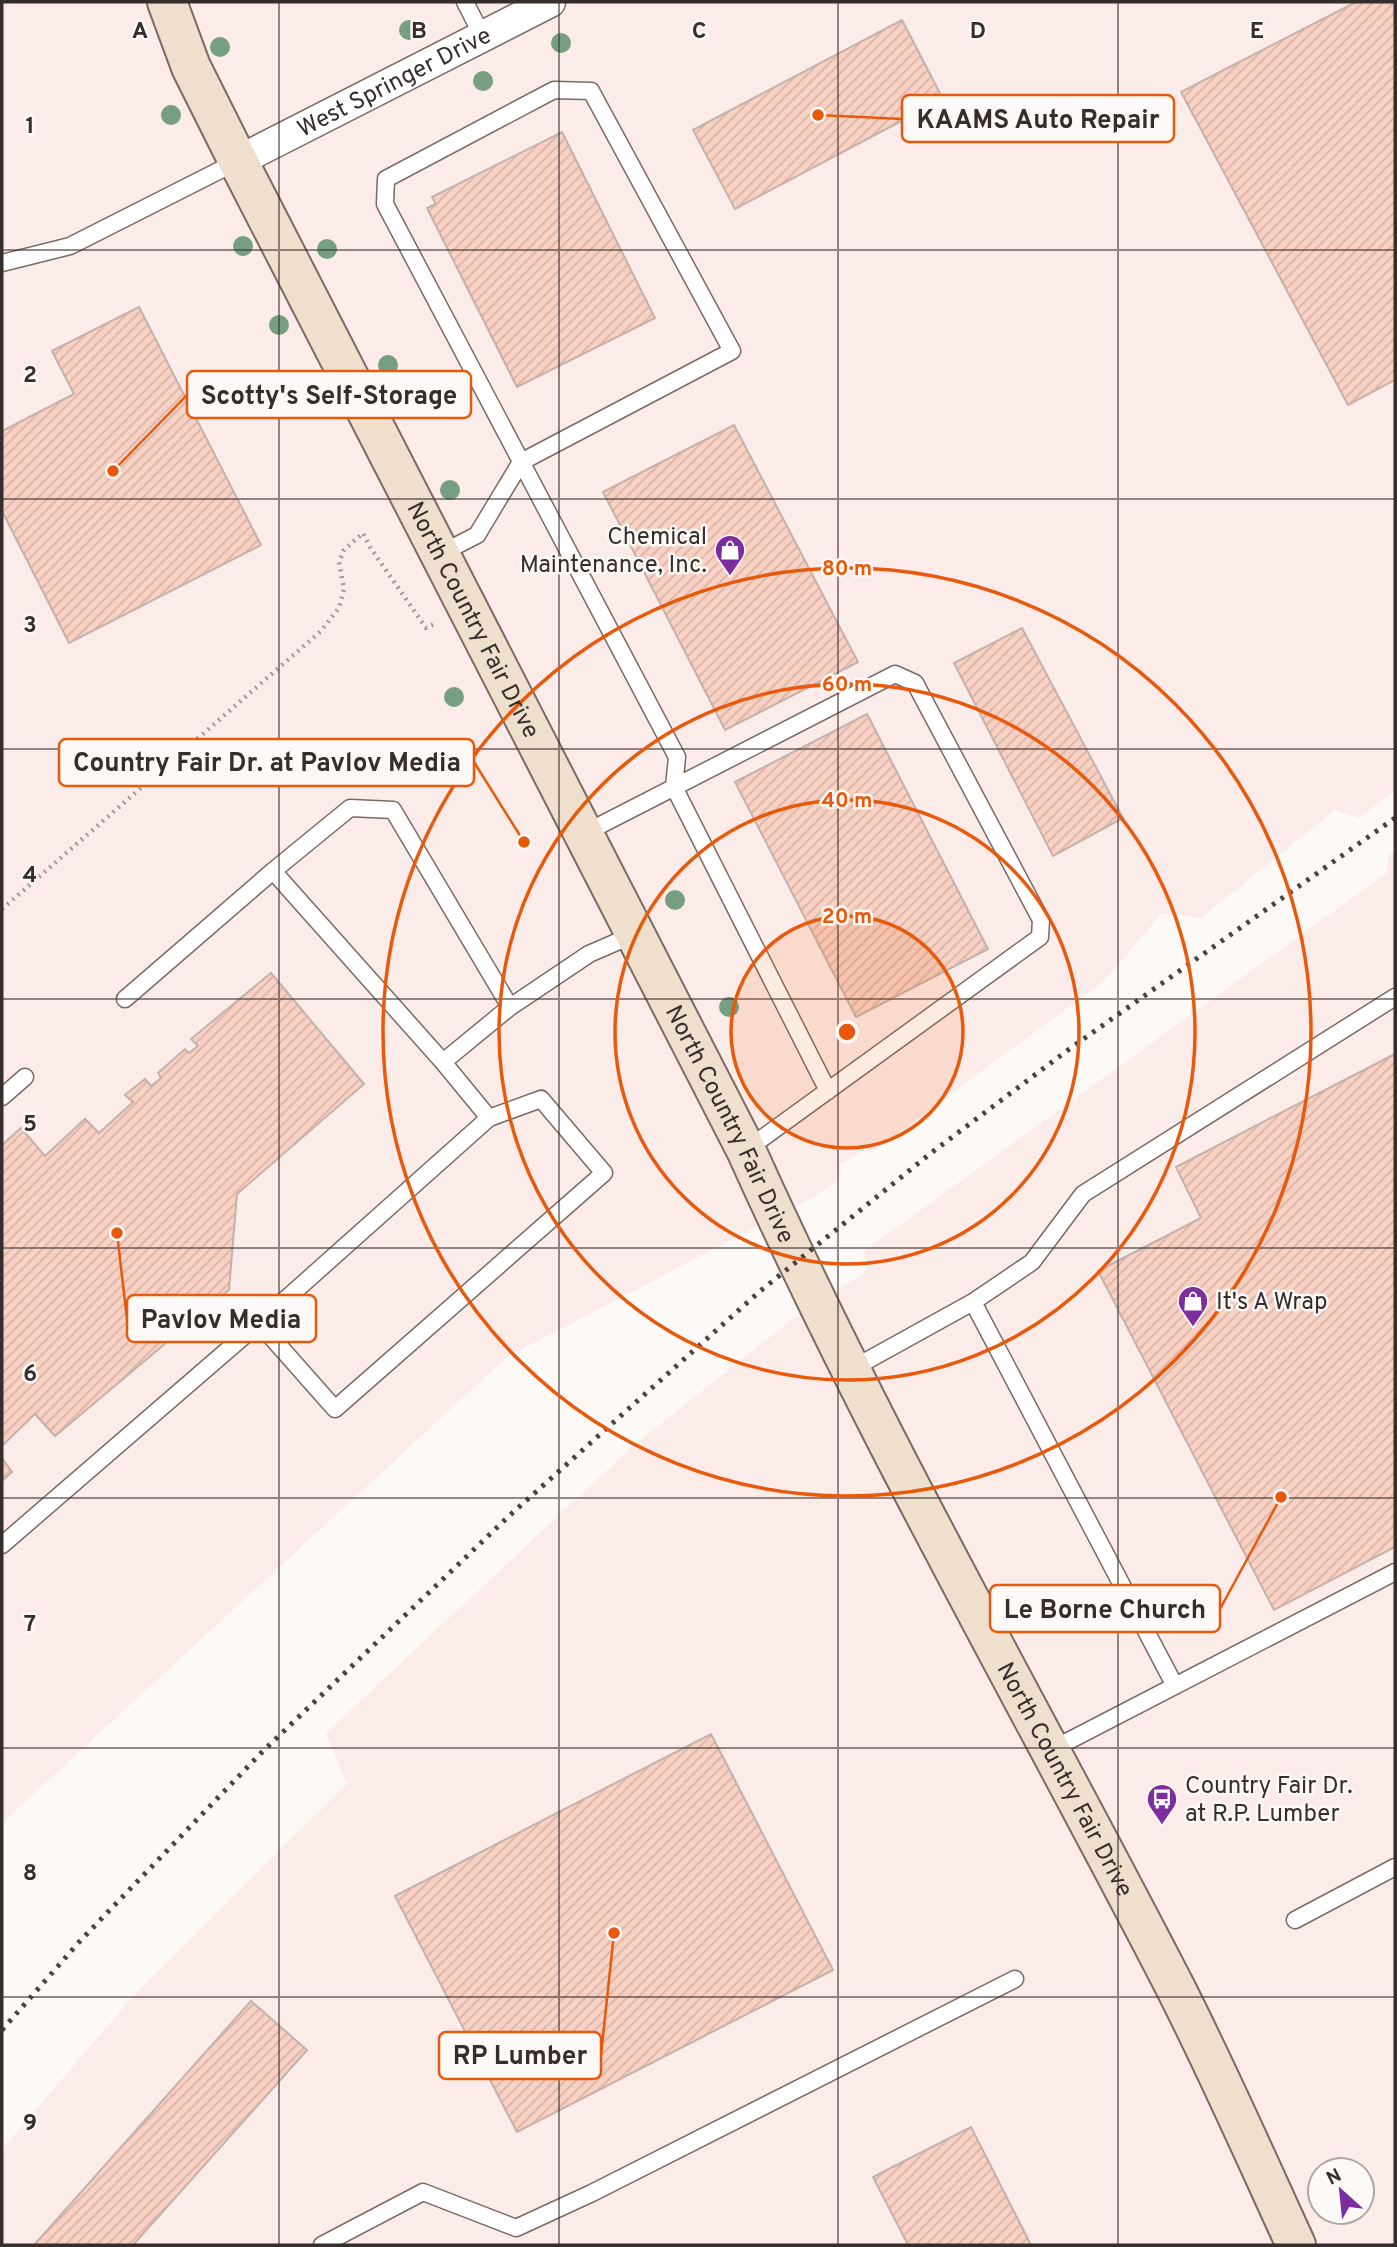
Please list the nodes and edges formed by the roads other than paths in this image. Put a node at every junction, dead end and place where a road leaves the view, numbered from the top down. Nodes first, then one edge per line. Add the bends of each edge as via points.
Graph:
1 (167, 2) edge
2 (465, 2) edge
3 (550, 2) edge
4 (483, 37) junction
5 (238, 161) junction
6 (2, 263) edge
7 (521, 462) junction
8 (440, 554) junction
9 (674, 787) junction
10 (583, 834) junction
11 (273, 871) junction
12 (635, 934) junction
13 (1395, 997) edge
14 (125, 999) dead end
15 (510, 1007) junction
16 (443, 1062) junction
17 (25, 1077) dead end
18 (828, 1091) junction
19 (2, 1097) edge
20 (489, 1118) junction
21 (746, 1150) junction
22 (974, 1302) junction
23 (259, 1323) junction
24 (850, 1370) junction
25 (2, 1545) edge
26 (1395, 1572) edge
27 (1175, 1686) junction
28 (1051, 1750) junction
29 (1395, 1867) edge
30 (1295, 1920) dead end
31 (1015, 1979) dead end
32 (322, 2245) edge
33 (1296, 2245) edge

1 - 5 street, North Country Fair Drive via 191,68
2 - 4 lane
3 - 4 street, West Springer Drive
4 - 5 street, West Springer Drive
5 - 6 lane via 70,246
5 - 8 street, North Country Fair Drive
7 - 7 lane via 385,204 386,179 554,90 592,91 732,351
7 - 8 lane via 477,535
7 - 9 lane via 677,757
8 - 10 street, North Country Fair Drive
9 - 10 lane
9 - 18 lane
9 - 18 lane via 895,674 915,682 1041,920 1040,937
10 - 12 street, North Country Fair Drive
11 - 14 lane
11 - 15 lane via 351,807 393,810
11 - 16 lane
12 - 15 lane via 589,954
12 - 21 street, North Country Fair Drive
13 - 22 lane via 1083,1194 1032,1262
15 - 16 lane
16 - 20 lane
17 - 19 lane
18 - 21 lane
20 - 23 lane
20 - 23 lane via 541,1099 604,1173 335,1409
21 - 24 street, North Country Fair Drive
22 - 24 lane
22 - 27 lane
23 - 25 lane
24 - 28 street, North Country Fair Drive
26 - 27 lane
27 - 28 lane
28 - 33 street, North Country Fair Drive via 1174,1987
29 - 30 lane
31 - 32 lane via 516,2228 423,2192

